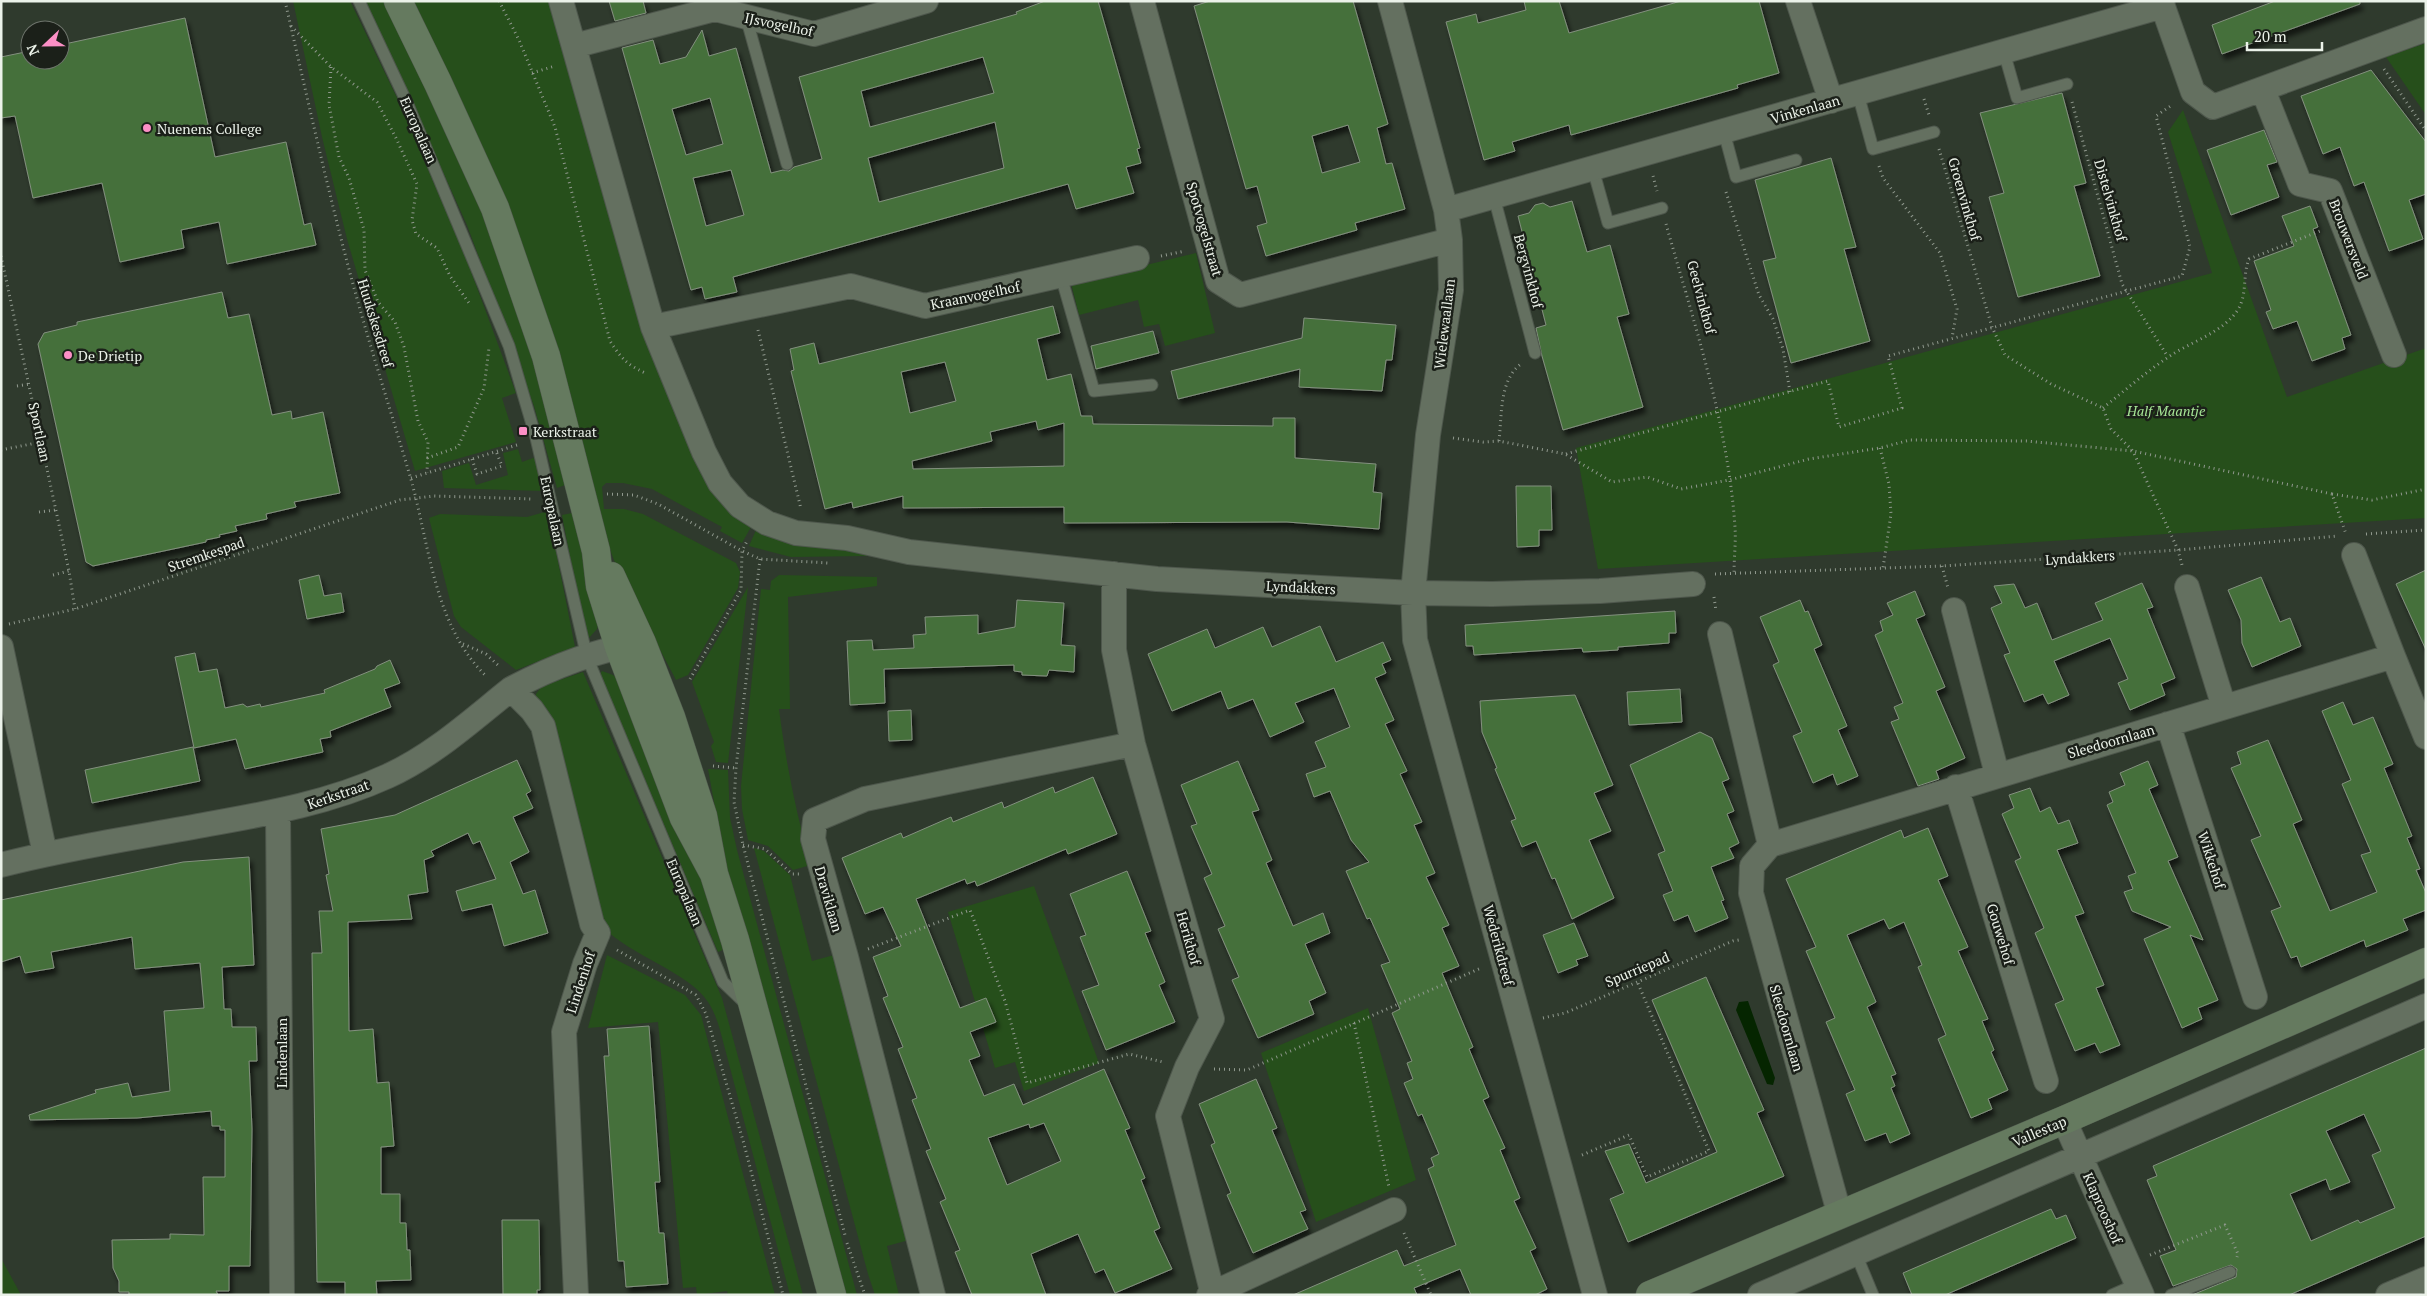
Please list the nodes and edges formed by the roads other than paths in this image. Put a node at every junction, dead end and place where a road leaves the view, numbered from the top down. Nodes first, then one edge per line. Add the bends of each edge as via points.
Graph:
1 (359, 1) edge
2 (398, 1) edge
3 (561, 1) edge
4 (926, 1) edge
5 (1142, 1) edge
6 (1390, 1) edge
7 (1798, 1) edge
8 (2162, 4) edge
9 (746, 18) junction
10 (2426, 29) edge
11 (574, 46) junction
12 (2004, 52) junction
13 (2067, 84) road end
14 (2263, 90) junction
15 (1858, 94) junction
16 (1831, 101) junction
17 (1724, 132) junction
18 (1934, 132) road end
19 (1796, 160) dead end
20 (787, 164) dead end
21 (1593, 169) junction
22 (1494, 197) junction
23 (1662, 208) road end
24 (1446, 210) junction
25 (1450, 240) junction
26 (1137, 258) road end
27 (1061, 276) junction
28 (653, 327) junction
29 (1535, 353) road end
30 (2394, 355) dead end
31 (1152, 385) dead end
32 (2350, 545) road end
33 (1114, 574) junction
34 (1703, 587) road end
35 (2187, 587) dead end
36 (1412, 593) junction
37 (1954, 610) dead end
38 (1720, 634) road end
39 (630, 645) junction
40 (1, 647) edge
41 (2393, 656) junction
42 (587, 657) junction
43 (511, 689) junction
44 (2224, 707) junction
45 (2168, 724) junction
46 (2426, 737) edge
47 (1134, 744) junction
48 (1997, 774) junction
49 (1956, 787) junction
50 (278, 812) junction
51 (1770, 845) junction
52 (45, 854) junction
53 (1, 865) edge
54 (2426, 962) edge
55 (2255, 997) dead end
56 (2426, 1006) edge
57 (755, 1013) junction
58 (2046, 1081) dead end
59 (2064, 1120) junction
60 (2080, 1156) junction
61 (1394, 1210) road end
62 (1840, 1216) junction
63 (1856, 1254) junction
64 (2230, 1272) road end
65 (2426, 1279) edge
66 (2136, 1281) edge
67 (1212, 1294) edge
68 (282, 1295) edge
69 (576, 1295) edge
70 (832, 1295) edge
71 (933, 1295) edge
72 (1595, 1295) edge
73 (1650, 1295) edge
74 (1760, 1295) edge
75 (1873, 1295) edge
76 (2112, 1295) edge
77 (2171, 1295) edge
78 (2388, 1295) edge

1 - 42 lane, Europalaan via 408,105 509,346 536,438
2 - 39 main road via 494,208 546,356 596,551 617,586
3 - 11 street
4 - 9 street, IJsvogelhof via 814,34
5 - 25 street, Spotvogelstraat via 1218,281 1240,295
6 - 24 street, Wielewaallaan
7 - 16 street
8 - 12 street, Vinkenlaan
8 - 14 street via 2193,92 2213,107
9 - 11 street, IJsvogelhof via 715,9
9 - 20 lane
10 - 14 street
11 - 28 street
12 - 13 lane via 2018,98
12 - 15 street, Vinkenlaan
14 - 30 street, Brouwersveld via 2300,184 2330,190
15 - 16 street, Vinkenlaan
15 - 18 lane via 1873,149
16 - 17 street, Vinkenlaan
17 - 19 lane via 1736,177
17 - 21 street, Vinkenlaan
21 - 22 street, Vinkenlaan
21 - 23 lane via 1608,223
22 - 24 street, Vinkenlaan
22 - 29 lane, Bergvinkhof
24 - 25 street, Wielewaallaan
25 - 36 street, Wielewaallaan via 1451,290 1428,435
26 - 27 street, Kraanvogelhof
27 - 28 street, Kraanvogelhof via 925,306 851,286
27 - 31 lane via 1094,390
28 - 33 street, Lyndakkers via 720,483 740,506 767,524 796,533 847,538 909,552
32 - 41 street
33 - 36 street, Lyndakkers
33 - 47 street, Herikhof via 1114,650
34 - 36 street, Lyndakkers via 1502,594
35 - 44 street
36 - 72 street, Wederikdreef via 1415,640
37 - 48 street
38 - 51 street
39 - 42 street, Kerkstraat
39 - 57 main road via 671,717 700,807 714,874
40 - 52 street
41 - 44 street, Sleedoornlaan
41 - 46 street
42 - 43 street, Kerkstraat
42 - 57 lane, Europalaan via 723,982
43 - 50 street, Kerkstraat via 427,755 388,776 339,796
43 - 69 street, Lindenhof via 543,726 592,924 598,933 587,957 564,1032
44 - 45 street, Sleedoornlaan
45 - 48 street, Sleedoornlaan
45 - 55 street, Wikkehof
47 - 67 street, Herikhof via 1212,1019 1187,1067 1168,1116
47 - 71 street, Draviklaan via 865,799 815,820 813,839
48 - 49 street, Sleedoornlaan
49 - 51 street, Sleedoornlaan
49 - 58 street, Gouwehof
50 - 52 street, Kerkstraat
50 - 68 street, Lindenlaan
51 - 62 street, Sleedoornlaan via 1752,866 1751,893
52 - 53 street, Kerkstraat
54 - 59 main road, Vallestap
56 - 60 street
57 - 70 main road
59 - 60 street, Klaprooshof
59 - 62 main road, Vallestap
60 - 63 street
60 - 66 street, Klaprooshof
61 - 67 street, Herikhof
62 - 73 main road, Vallestap
63 - 74 street
63 - 75 lane
64 - 77 lane
65 - 78 street
66 - 76 lane

